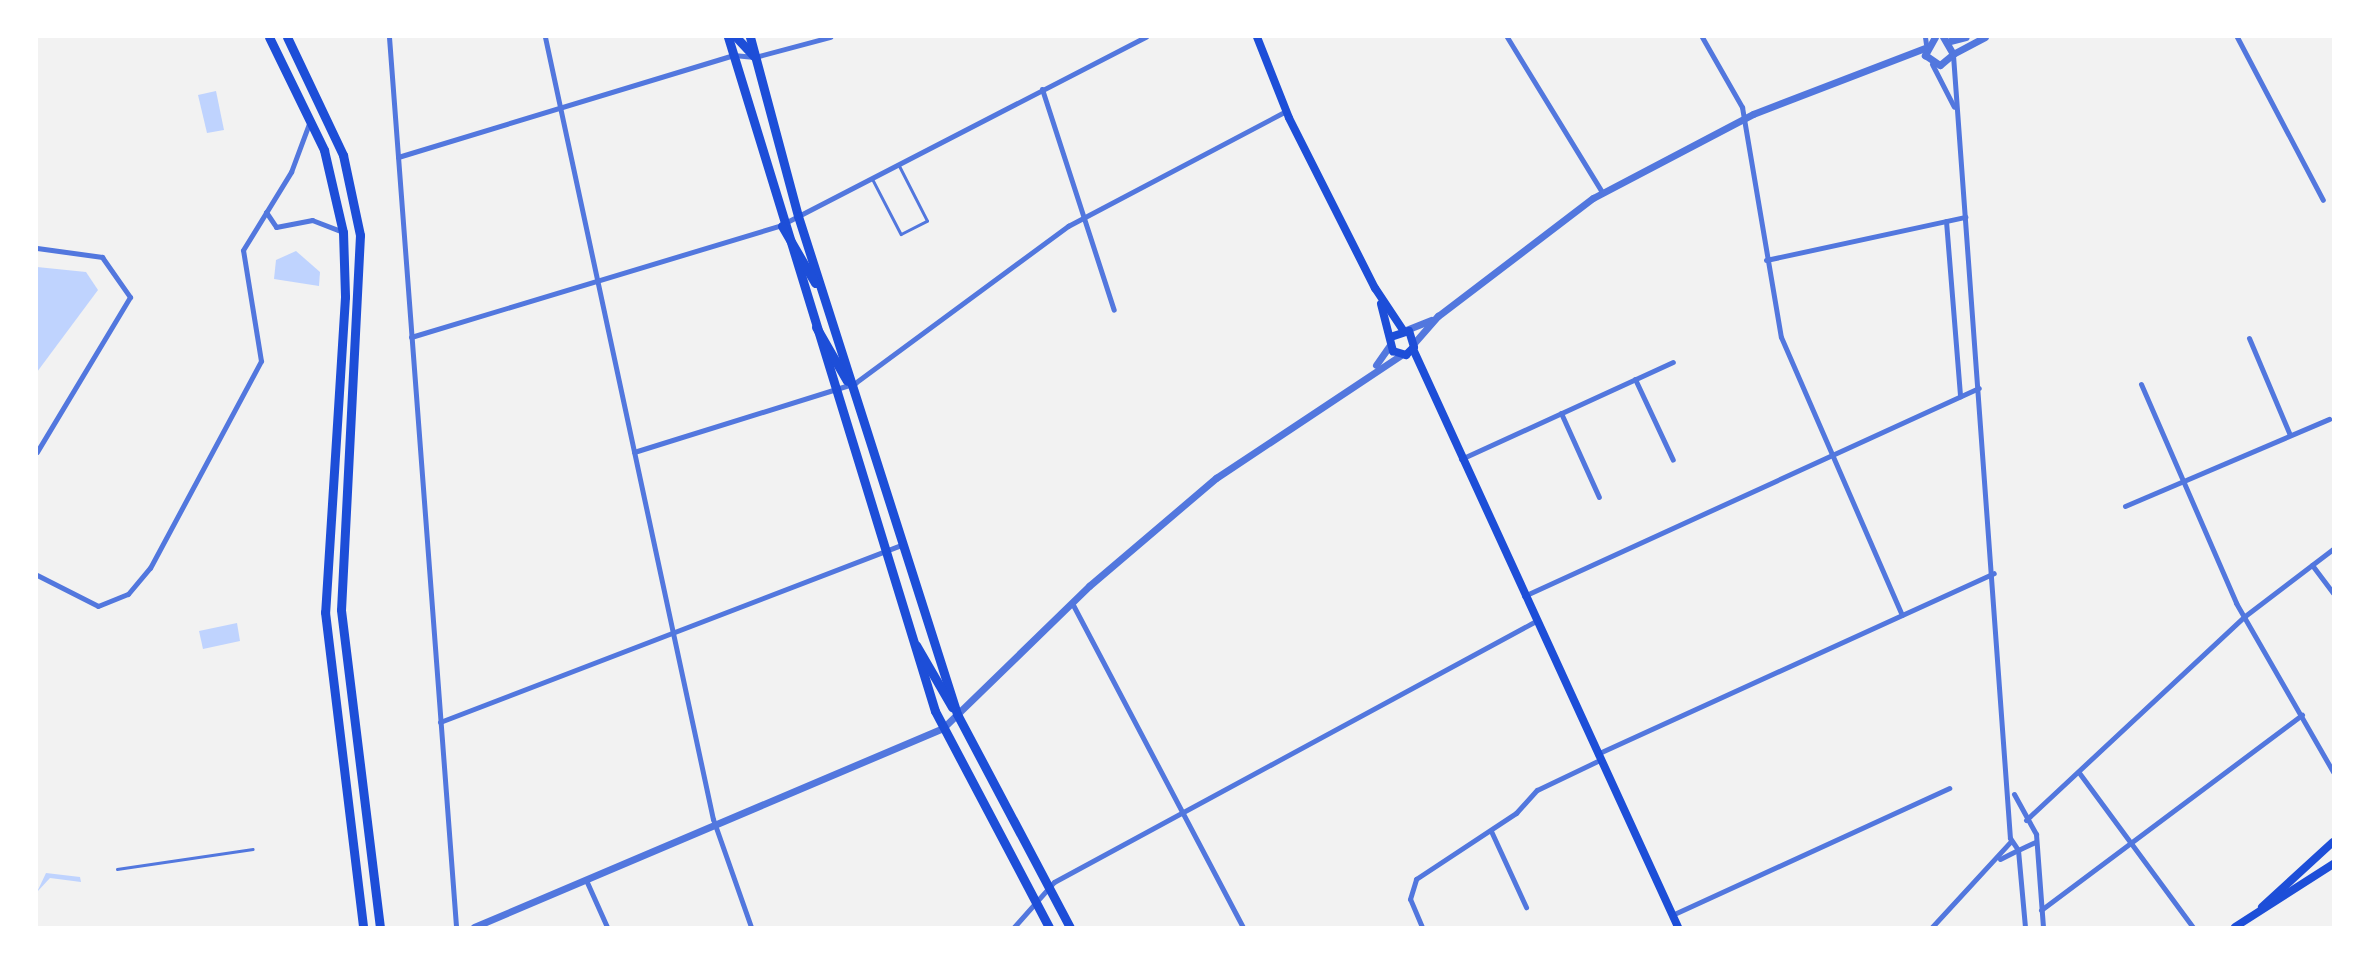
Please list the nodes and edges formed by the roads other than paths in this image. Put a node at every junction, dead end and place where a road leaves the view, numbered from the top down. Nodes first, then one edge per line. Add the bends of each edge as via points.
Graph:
1 (269, 37) edge
2 (287, 37) edge
3 (389, 37) edge
4 (545, 37) edge
5 (728, 37) edge
6 (736, 37) edge
7 (750, 37) edge
8 (830, 37) edge
9 (1146, 37) edge
10 (1257, 37) edge
11 (1507, 37) edge
12 (1702, 37) edge
13 (1934, 37) edge
14 (1966, 37) edge
15 (1985, 37) edge
16 (2237, 37) edge
17 (1947, 39) edge
18 (1925, 43) edge
19 (733, 55) junction
20 (1953, 55) junction
21 (755, 57) junction
22 (1906, 59) junction
23 (1931, 62) junction
24 (1042, 89) junction
25 (560, 108) junction
26 (1286, 111) junction
27 (1956, 113) junction
28 (311, 118) junction
29 (1744, 118) junction
30 (398, 157) junction
31 (898, 164) junction
32 (872, 178) junction
33 (1602, 192) junction
34 (2323, 200) dead end
35 (266, 212) junction
36 (798, 216) junction
37 (1965, 217) junction
38 (1084, 218) junction
39 (1947, 221) junction
40 (781, 225) junction
41 (343, 232) junction
42 (37, 248) edge
43 (1766, 260) junction
44 (597, 281) junction
45 (1375, 288) junction
46 (822, 292) junction
47 (1114, 310) dead end
48 (1438, 317) junction
49 (811, 320) junction
50 (1404, 330) junction
51 (411, 337) junction
52 (2249, 338) dead end
53 (1391, 341) junction
54 (1414, 346) junction
55 (1402, 355) junction
56 (1673, 362) dead end
57 (1370, 371) junction
58 (1422, 375) junction
59 (1635, 379) junction
60 (2141, 384) dead end
61 (851, 385) junction
62 (1979, 388) junction
63 (834, 391) junction
64 (1960, 396) junction
65 (1561, 413) junction
66 (2329, 419) dead end
67 (2290, 435) junction
68 (37, 452) edge
69 (634, 452) junction
70 (1832, 455) junction
71 (1461, 459) junction
72 (1673, 460) dead end
73 (2183, 481) junction
74 (1599, 497) dead end
75 (2125, 506) dead end
76 (902, 545) junction
77 (2333, 549) edge
78 (885, 552) junction
79 (2312, 565) junction
80 (1994, 573) junction
81 (37, 575) edge
82 (2333, 593) edge
83 (1524, 596) junction
84 (1072, 603) junction
85 (1902, 615) junction
86 (2245, 616) junction
87 (1536, 621) junction
88 (673, 633) junction
89 (913, 642) junction
90 (957, 714) junction
91 (2302, 715) junction
92 (440, 722) junction
93 (944, 727) junction
94 (1599, 757) junction
95 (2333, 772) edge
96 (2080, 774) junction
97 (1949, 788) dead end
98 (2011, 788) junction
99 (2048, 804) junction
100 (1183, 814) junction
101 (2026, 820) junction
102 (715, 825) junction
103 (2034, 827) junction
104 (2012, 830) junction
105 (1491, 831) junction
106 (2011, 841) junction
107 (2035, 842) junction
108 (2333, 842) edge
109 (2130, 843) junction
110 (253, 849) dead end
111 (2018, 850) junction
112 (2333, 864) edge
113 (1992, 865) junction
114 (117, 869) dead end
115 (586, 880) junction
116 (1049, 888) junction
117 (1037, 905) junction
118 (1526, 906) dead end
119 (2262, 907) junction
120 (2041, 909) junction
121 (1672, 915) junction
122 (363, 927) edge
123 (380, 927) edge
124 (456, 927) edge
125 (474, 927) edge
126 (607, 927) edge
127 (751, 927) edge
128 (1014, 927) edge
129 (1049, 927) edge
130 (1070, 927) edge
131 (1243, 927) edge
132 (1422, 927) edge
133 (1678, 927) edge
134 (1932, 927) edge
135 (2025, 927) edge
136 (2043, 927) edge
137 (2193, 927) edge
138 (2235, 927) edge

1 - 28 main road
2 - 123 main road via 346,163 360,235 341,610
3 - 30 street
4 - 25 street
5 - 19 main road
6 - 21 main road
7 - 21 main road
8 - 21 street
9 - 24 street
10 - 26 main road
11 - 33 street
12 - 29 street
13 - 18 street
14 - 17 street
15 - 20 street
16 - 34 street
17 - 20 street
18 - 22 street
18 - 23 street
19 - 21 street
19 - 25 street
19 - 40 main road
20 - 23 street via 1943,65
20 - 27 street
21 - 36 main road
22 - 23 street
22 - 29 street
23 - 27 street
24 - 31 street
24 - 38 street
25 - 30 street
25 - 44 street
26 - 38 street
26 - 45 main road
27 - 37 street
28 - 35 street
28 - 41 main road via 333,176
29 - 33 street
29 - 43 street
30 - 51 street
31 - 32 street
31 - 32 lane via 927,221 901,234
32 - 36 street
33 - 48 street
35 - 41 street via 276,227 312,220
35 - 81 street via 242,258 261,361 150,568 128,594 98,606
36 - 40 street
36 - 46 main road
37 - 39 street
37 - 62 street
38 - 47 street
38 - 61 street
39 - 43 street
39 - 64 street
40 - 44 street
40 - 46 main road
40 - 49 main road
41 - 122 main road via 345,297 325,612
42 - 68 street via 102,257 130,298
43 - 70 street via 1781,337
44 - 51 street
44 - 69 street
45 - 50 main road
45 - 53 main road
46 - 61 main road
48 - 50 street
48 - 54 street
49 - 61 main road
49 - 63 main road
50 - 53 main road
50 - 54 main road
51 - 92 street
52 - 67 street
53 - 55 main road
53 - 57 street
54 - 55 main road
54 - 58 main road
55 - 57 street
55 - 58 main road
56 - 59 street
57 - 84 street via 1216,478
58 - 71 main road
59 - 65 street
59 - 72 street
60 - 73 street
61 - 63 street
61 - 76 main road
62 - 64 street
62 - 80 street
63 - 69 street
63 - 78 main road
64 - 70 street
65 - 71 street
65 - 74 street
66 - 67 street
67 - 73 street
69 - 88 street
70 - 83 street
70 - 85 street
71 - 83 main road
73 - 75 street
73 - 86 street
76 - 78 street
76 - 90 main road
77 - 79 street
78 - 88 street
78 - 89 main road
79 - 82 street
79 - 86 street
80 - 85 street
80 - 98 street
83 - 87 main road
84 - 90 street
84 - 100 street
85 - 94 street
86 - 91 street
86 - 96 street
87 - 94 main road
87 - 100 street
88 - 92 street
88 - 102 street
89 - 90 main road
89 - 93 main road
90 - 93 street
90 - 116 main road
91 - 95 street
91 - 109 street
92 - 124 street
93 - 102 street
93 - 117 main road
94 - 105 street via 1537,790
94 - 121 main road
96 - 99 street
96 - 109 street
97 - 121 street
98 - 101 street
98 - 104 street
99 - 101 street
99 - 103 street
100 - 116 street
100 - 131 street
101 - 103 street
101 - 104 street
102 - 115 street
102 - 127 street
103 - 107 street
104 - 106 street
105 - 118 street
105 - 132 street via 1408,889
106 - 111 street
106 - 113 street
107 - 111 street
107 - 120 street
108 - 119 main road
109 - 120 street
109 - 137 street
110 - 114 lane
111 - 113 street
111 - 135 street
112 - 119 main road
113 - 134 street
115 - 125 street
115 - 126 street
116 - 117 street
116 - 130 main road
117 - 128 street
117 - 129 main road
119 - 138 main road
120 - 136 street
121 - 133 main road

